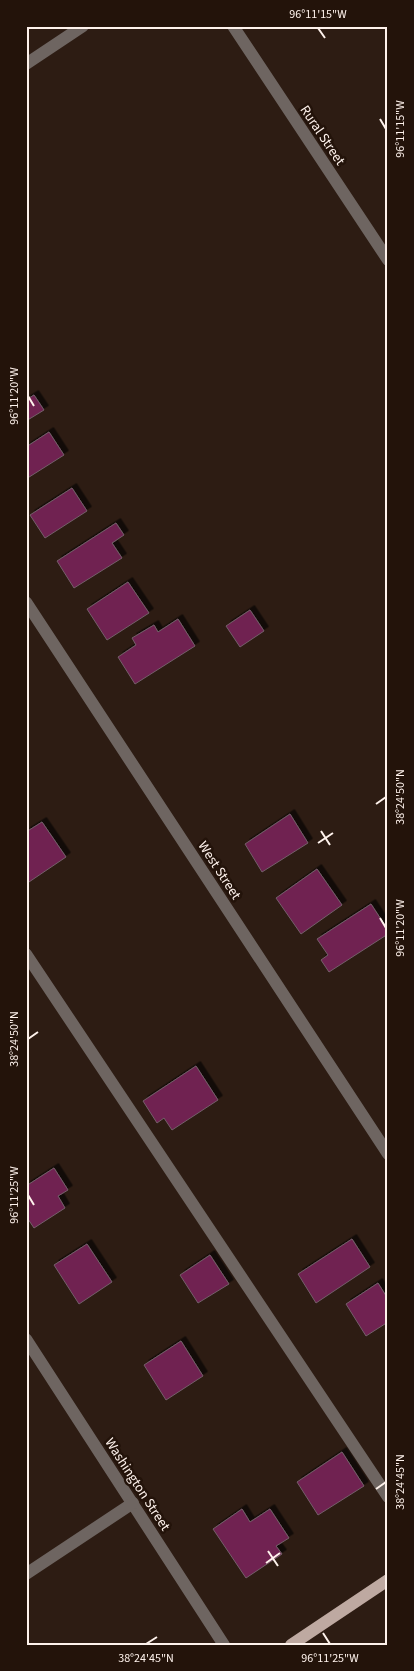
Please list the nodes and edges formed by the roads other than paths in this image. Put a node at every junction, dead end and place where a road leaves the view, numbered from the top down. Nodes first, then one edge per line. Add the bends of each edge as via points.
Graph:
1 (83, 26) edge
2 (233, 26) edge
3 (26, 64) edge
4 (388, 260) edge
5 (26, 602) edge
6 (26, 954) edge
7 (388, 1154) edge
8 (26, 1339) edge
9 (388, 1497) edge
10 (132, 1503) junction
11 (26, 1574) edge
12 (388, 1580) edge
13 (224, 1645) edge
14 (291, 1645) edge

1 - 3 street
2 - 4 street, Rural Street
5 - 7 street, West Street
6 - 9 street
8 - 10 street, Washington Street
10 - 11 street
10 - 13 street, Washington Street
12 - 14 main road

